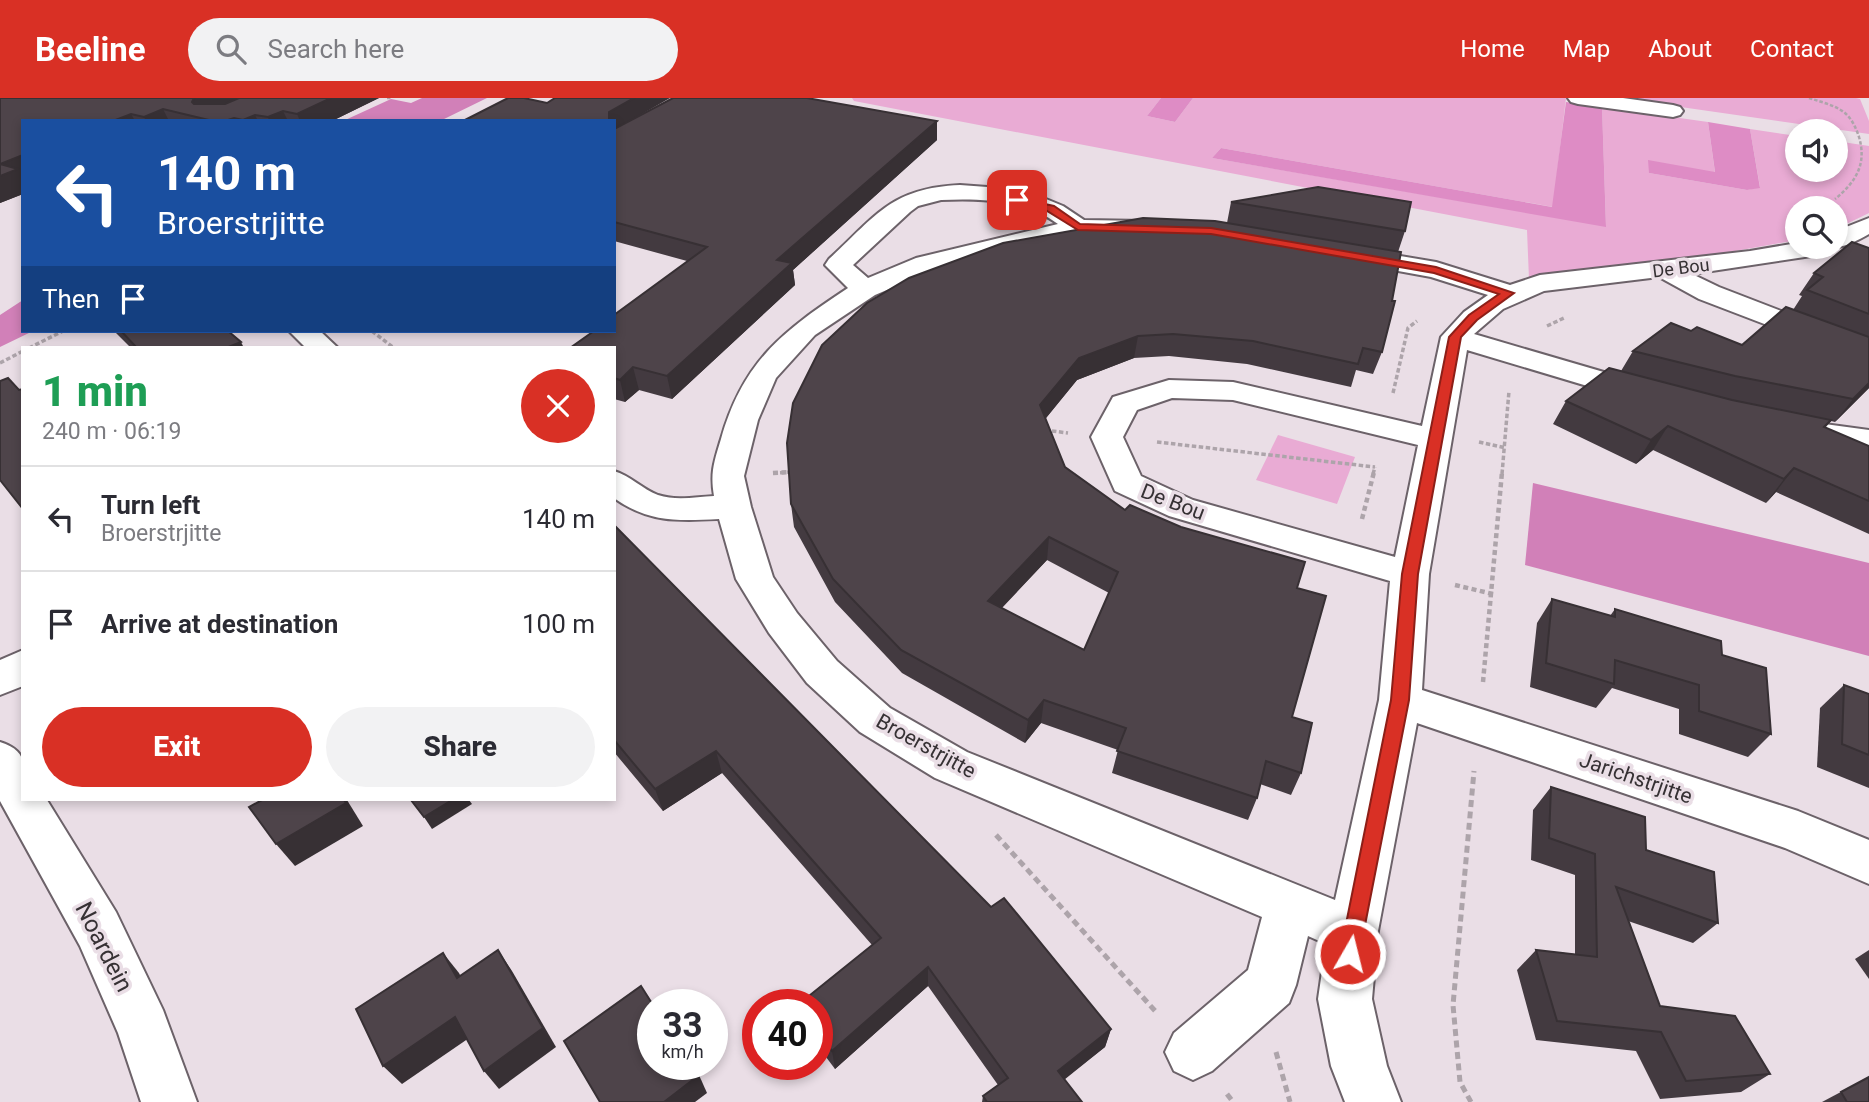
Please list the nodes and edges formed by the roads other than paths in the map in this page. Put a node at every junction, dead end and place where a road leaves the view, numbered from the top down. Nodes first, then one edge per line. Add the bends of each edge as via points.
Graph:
1 (1578, 98) edge
2 (1673, 111) dead end
3 (1869, 225) edge
4 (1078, 227) junction
5 (1173, 229) edge
6 (1848, 235) edge
7 (1317, 249) edge
8 (1785, 253) edge
9 (1665, 270) junction
10 (865, 289) junction
11 (1508, 293) junction
12 (305, 333) edge
13 (1455, 337) junction
14 (321, 346) edge
15 (1869, 355) edge
16 (1667, 400) edge
17 (1761, 423) edge
18 (1436, 439) junction
19 (1869, 440) edge
20 (616, 483) edge
21 (730, 492) junction
22 (1410, 574) junction
23 (21, 667) edge
24 (0, 679) edge
25 (1400, 700) junction
26 (0, 760) edge
27 (21, 796) edge
28 (24, 801) edge
29 (1869, 862) edge
30 (1290, 905) junction
31 (1353, 931) junction
32 (1193, 1052) road end
33 (169, 1102) edge
34 (1373, 1102) edge

1 - 2 street
3 - 6 street
4 - 5 street
4 - 10 street via 926,264
4 - 10 street via 1050,208 1017,200 962,191 930,194 909,202 838,265
7 - 11 street via 1436,270
8 - 9 street, De Bou
9 - 11 street, De Bou via 1540,283
9 - 15 street via 1709,293
10 - 21 street via 805,329 762,375 742,420
11 - 13 street, De Bou via 1473,317
12 - 14 street
13 - 16 street
13 - 18 street
17 - 19 street
18 - 22 street
18 - 22 street, De Bou via 1233,391 1169,389 1124,404 1107,437 1127,483 1181,508
20 - 21 street via 646,504 676,510
21 - 30 street, Broerstrjitte via 755,579 822,672 875,720 951,765
22 - 25 street
23 - 24 street
25 - 29 street, Jarichstrjitte via 1798,832
25 - 31 street
26 - 27 street, Noardein
28 - 33 street, Noardein via 98,929 144,1029
30 - 31 street, Broerstrjitte
30 - 32 street via 1269,985
31 - 34 street via 1345,999 1359,1066

